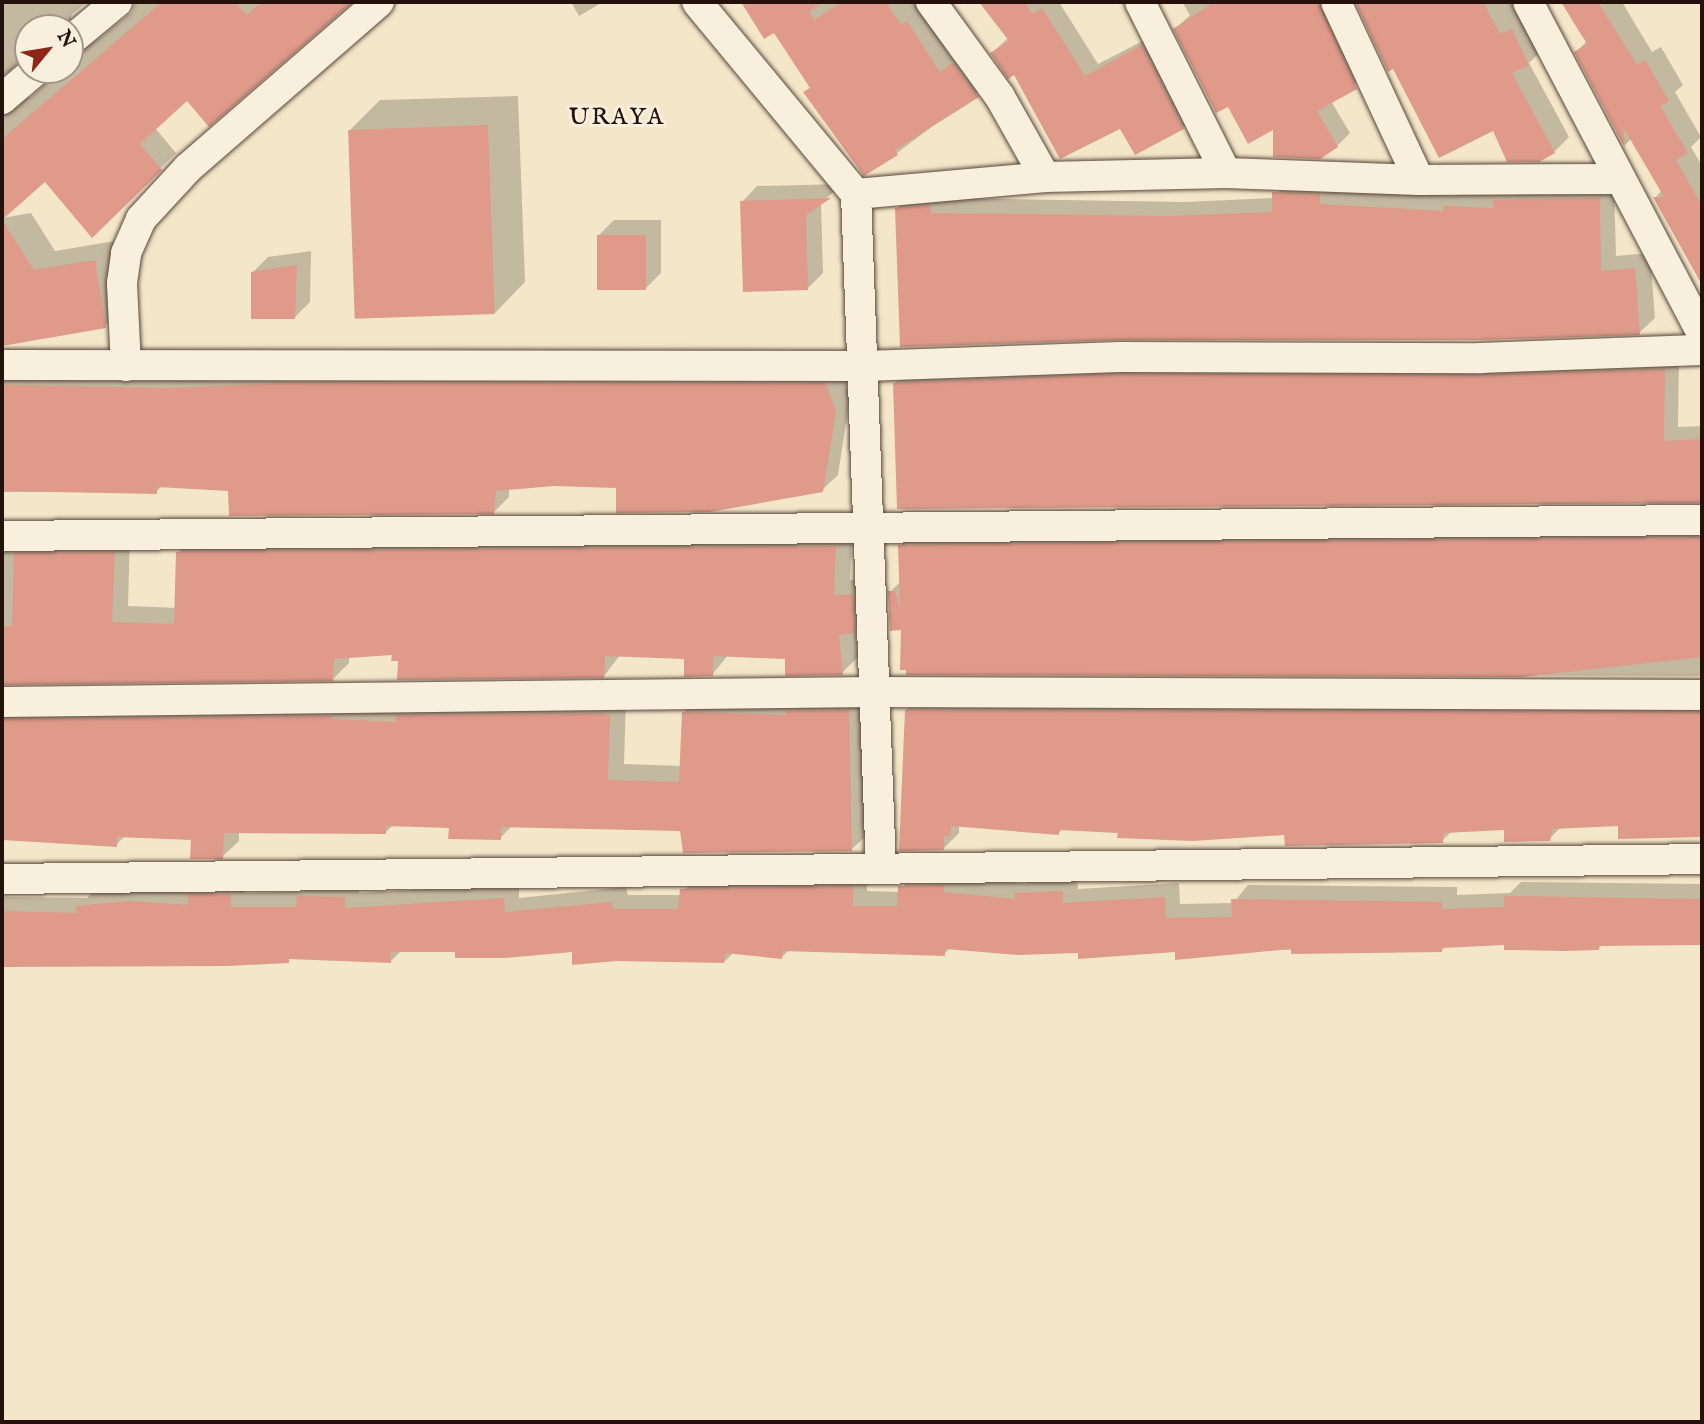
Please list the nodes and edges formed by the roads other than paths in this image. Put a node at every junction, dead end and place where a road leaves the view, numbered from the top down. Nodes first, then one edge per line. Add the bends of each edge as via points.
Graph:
1 (117, 2) edge
2 (379, 2) edge
3 (697, 2) edge
4 (932, 2) edge
5 (1140, 2) edge
6 (1336, 2) edge
7 (1528, 2) edge
8 (84, 29) edge
9 (20, 84) edge
10 (2, 99) edge
11 (1226, 173) junction
12 (1045, 177) junction
13 (1619, 179) junction
14 (1419, 180) junction
15 (856, 194) junction
16 (1702, 333) edge
17 (1702, 350) edge
18 (2, 365) edge
19 (126, 366) junction
20 (865, 366) junction
21 (1702, 520) edge
22 (865, 525) junction
23 (2, 536) edge
24 (874, 692) junction
25 (1702, 695) edge
26 (2, 702) edge
27 (1702, 859) edge
28 (881, 868) junction
29 (2, 878) edge

1 - 8 street
2 - 19 street via 188,168 141,219 127,253 122,283
3 - 15 street
4 - 12 street via 1000,97
5 - 11 street
6 - 14 street
7 - 13 street
9 - 10 street
11 - 12 street
11 - 14 street
12 - 15 street
13 - 14 street
13 - 16 street
15 - 20 street
17 - 20 street via 1481,358 1120,357
18 - 19 street
19 - 20 street
20 - 22 street
21 - 22 street
22 - 23 street
22 - 24 street
24 - 25 street
24 - 26 street
24 - 28 street
27 - 28 street
28 - 29 street

